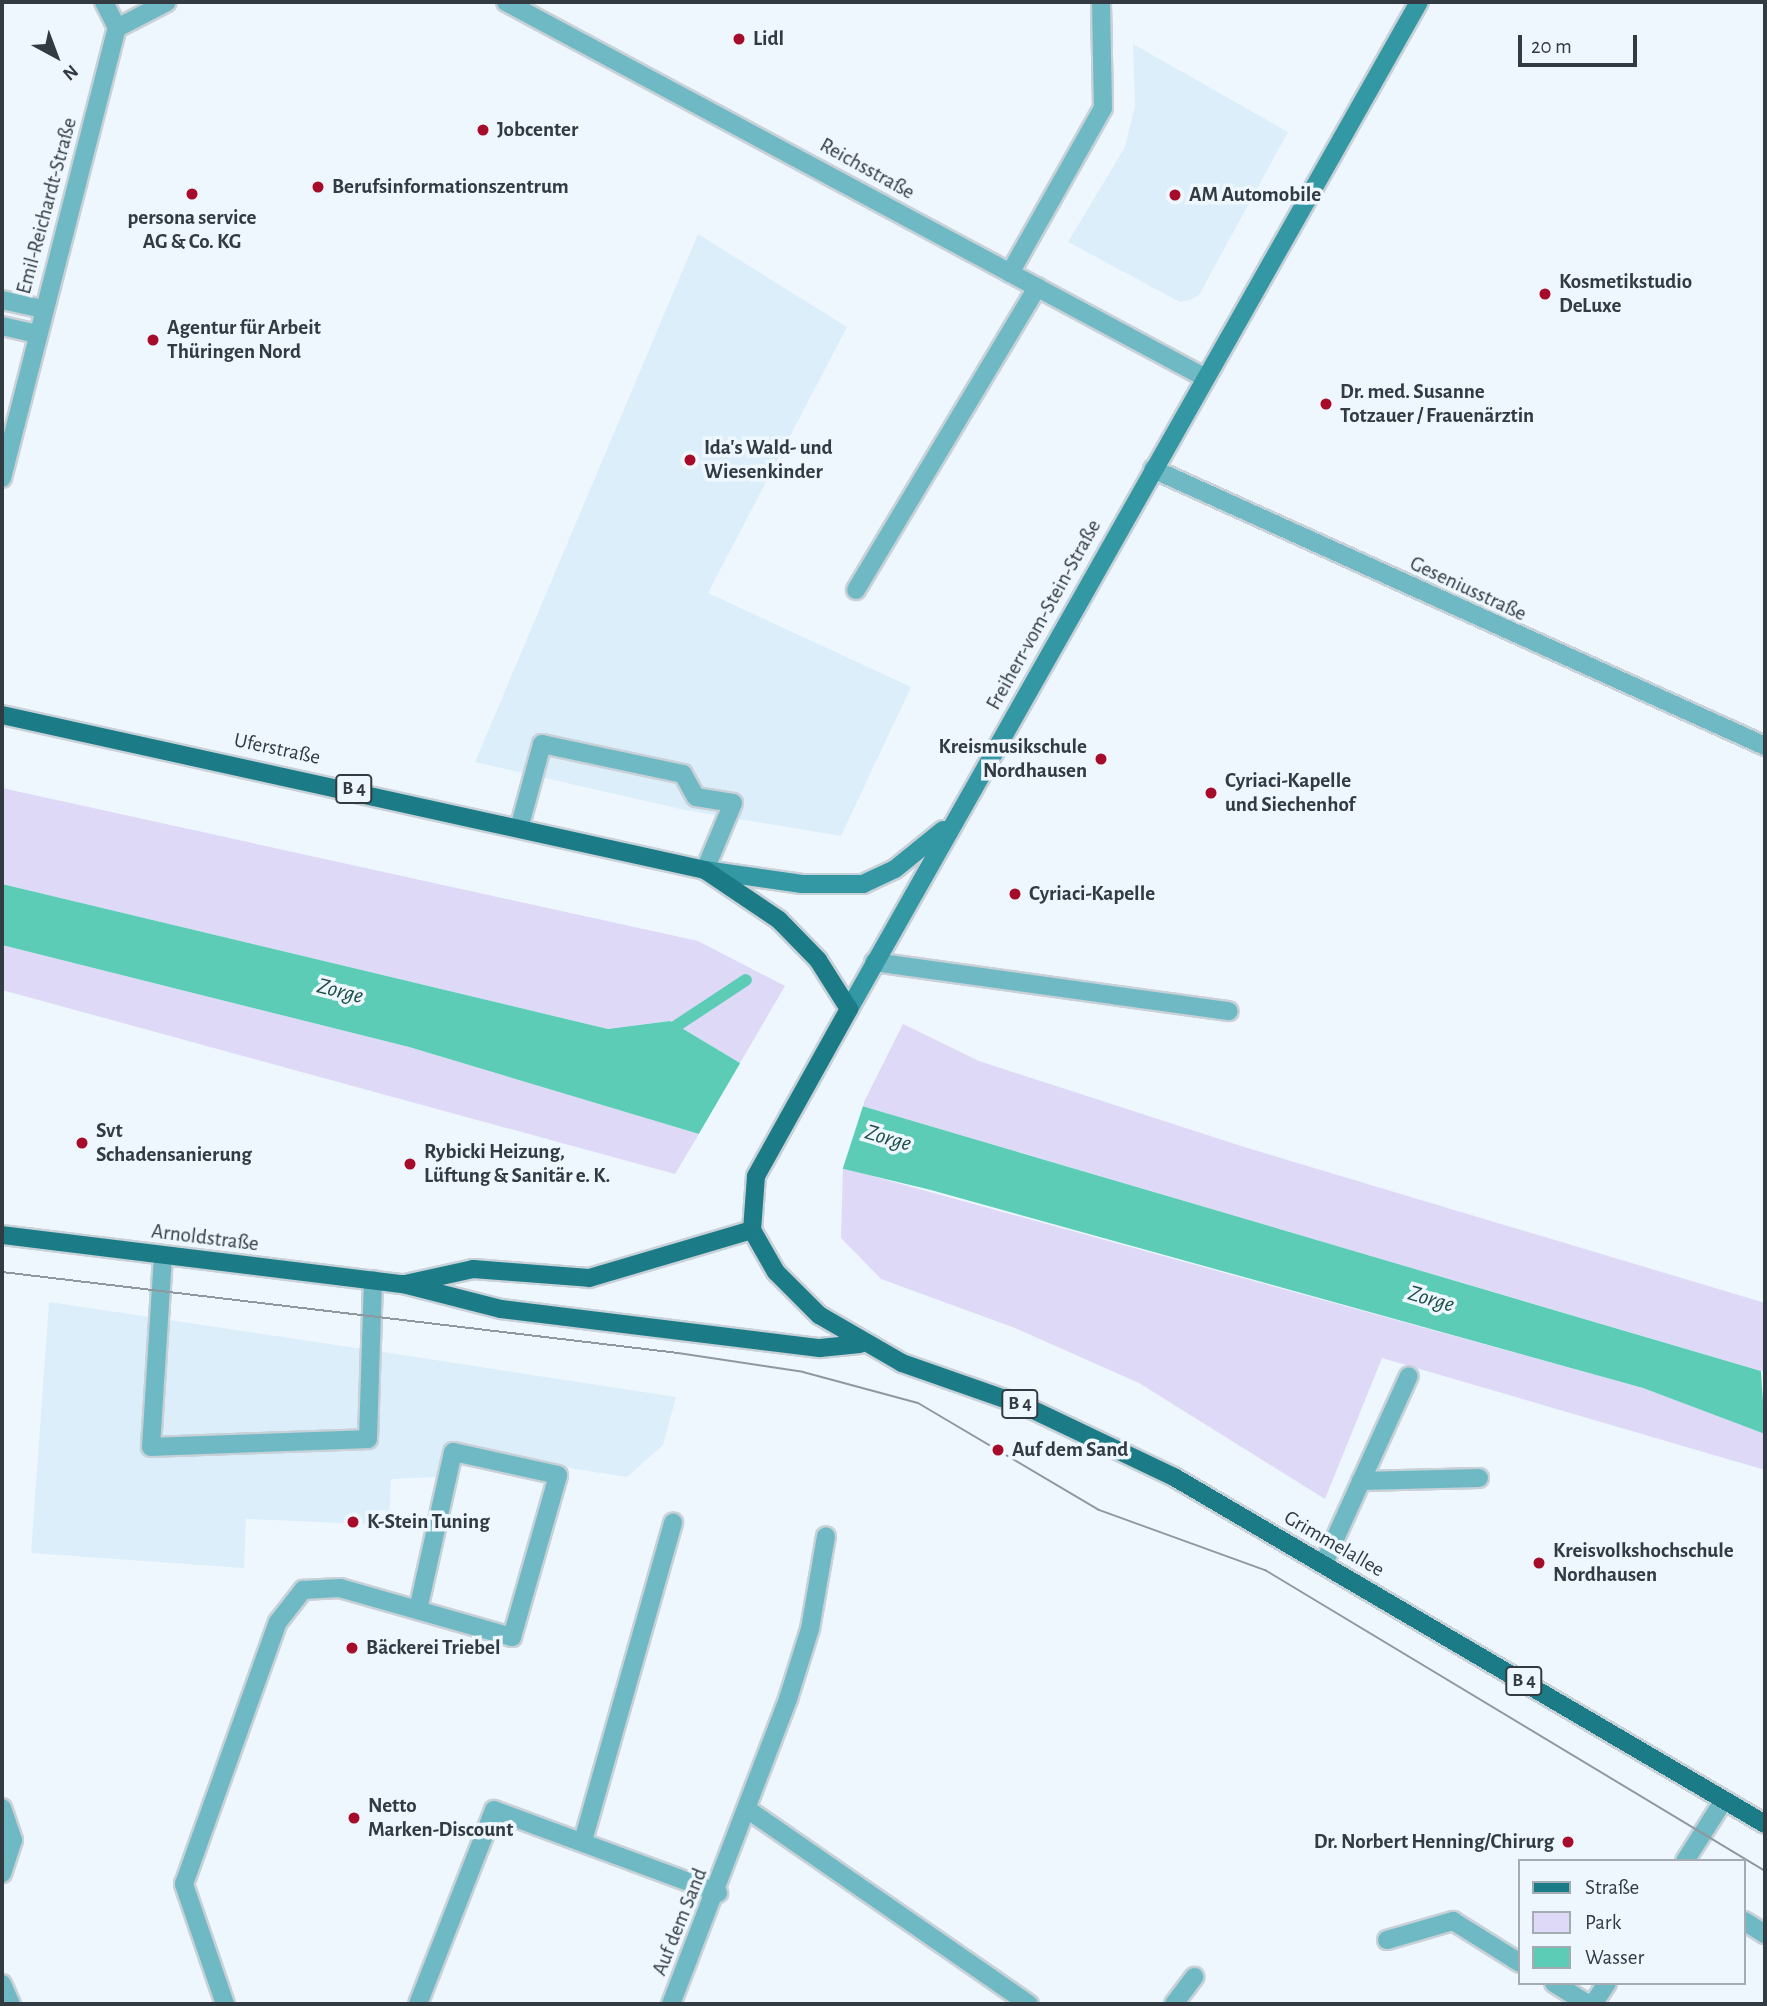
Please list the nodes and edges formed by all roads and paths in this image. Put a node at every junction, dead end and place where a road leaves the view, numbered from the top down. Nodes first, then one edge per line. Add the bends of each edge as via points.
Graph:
1 (104, 2) edge
2 (167, 2) edge
3 (506, 2) edge
4 (1101, 2) edge
5 (1419, 2) edge
6 (117, 28) junction
7 (1010, 273) junction
8 (1037, 287) junction
9 (2, 300) edge
10 (43, 309) junction
11 (2, 326) edge
12 (37, 334) junction
13 (1205, 377) junction
14 (1153, 469) junction
15 (2, 478) edge
16 (856, 590) dead end
17 (2, 715) edge
18 (1765, 746) edge
19 (951, 823) junction
20 (520, 825) junction
21 (705, 870) junction
22 (874, 962) junction
23 (849, 1009) junction
24 (1229, 1011) dead end
25 (752, 1230) junction
26 (2, 1235) edge
27 (163, 1256) junction
28 (373, 1280) junction
29 (403, 1284) junction
30 (860, 1344) junction
31 (1409, 1376) dead end
32 (1479, 1478) dead end
33 (1361, 1481) junction
34 (673, 1522) dead end
35 (826, 1536) dead end
36 (1324, 1563) junction
37 (418, 1610) junction
38 (1724, 1800) junction
39 (2, 1808) edge
40 (747, 1809) junction
41 (1765, 1824) edge
42 (583, 1841) junction
43 (1686, 1859) edge
44 (2, 1873) edge
45 (718, 1893) junction
46 (1746, 1922) edge
47 (1765, 1934) edge
48 (1387, 1940) dead end
49 (1518, 1962) edge
50 (1194, 1977) dead end
51 (2, 1984) edge
52 (1557, 1985) edge
53 (1606, 1985) edge
54 (11, 2004) edge
55 (225, 2004) edge
56 (418, 2004) edge
57 (671, 2004) edge
58 (1029, 2004) edge
59 (1174, 2004) edge
60 (1588, 2004) edge
61 (1593, 2004) edge

1 - 6 street
2 - 6 street
3 - 7 street, Reichsstraße
4 - 7 street via 1103,108
5 - 13 main road, Freiherr-vom-Stein-Straße
6 - 10 street, Emil-Reichardt-Straße
7 - 8 street, Reichsstraße
8 - 13 street, Reichsstraße
8 - 16 street
9 - 10 street
10 - 12 street, Emil-Reichardt-Straße
11 - 12 street
12 - 15 street, Emil-Reichardt-Straße
13 - 14 main road, Freiherr-vom-Stein-Straße
14 - 18 street, Geseniusstraße
14 - 19 main road, Freiherr-vom-Stein-Straße
17 - 20 main road, Uferstraße / B 4
19 - 21 main road via 895,869 863,884 802,884
19 - 22 main road, Freiherr-vom-Stein-Straße
20 - 21 main road, Uferstraße / B 4
20 - 21 street via 542,744 683,774 696,797 733,803
21 - 23 main road, B 4 via 779,920 818,960
22 - 23 main road, Freiherr-vom-Stein-Straße
22 - 24 street
23 - 25 main road, Freiherr-vom-Stein-Straße via 762,1159
25 - 29 main road via 589,1278 472,1269
25 - 30 main road, B 4 via 797,1294
26 - 27 main road, Arnoldstraße / B 4
27 - 28 main road, Arnoldstraße / B 4
27 - 28 street via 150,1447 368,1439
28 - 29 main road, Arnoldstraße / B 4
29 - 30 main road, B 4 via 501,1309 820,1348
30 - 36 main road, Grimmelallee / B 4 via 1050,1418 1174,1477
31 - 33 street
32 - 33 street
33 - 36 street
34 - 42 street
35 - 40 street, Auf dem Sand via 810,1629
36 - 38 main road, Grimmelallee / B 4
37 - 37 street via 512,1637 558,1475 453,1452
37 - 55 street via 340,1588 303,1590 278,1622 184,1884
38 - 41 main road, Grimmelallee / B 4
38 - 43 street
39 - 44 street via 13,1840
40 - 45 street, Auf dem Sand
40 - 58 street
42 - 45 street
42 - 56 street via 494,1810
45 - 57 street, Auf dem Sand
46 - 47 street
48 - 49 street via 1453,1921
50 - 59 street
51 - 54 street
52 - 60 street
53 - 61 street

